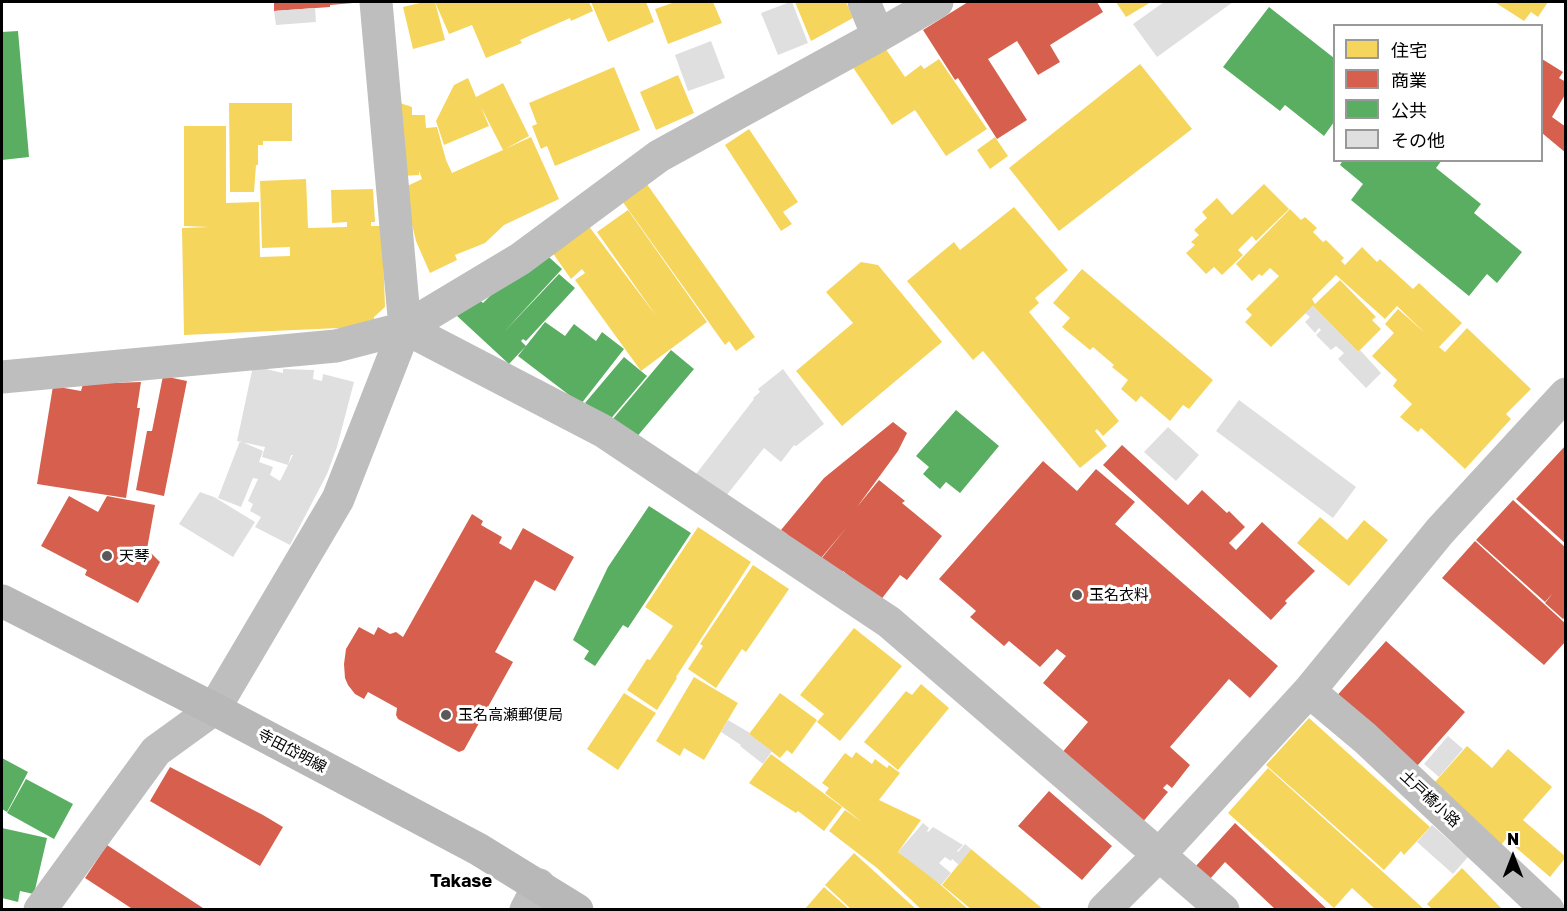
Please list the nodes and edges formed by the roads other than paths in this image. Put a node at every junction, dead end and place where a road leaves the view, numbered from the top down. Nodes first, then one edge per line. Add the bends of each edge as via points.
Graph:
1 (376, 2) edge
2 (864, 2) edge
3 (937, 2) edge
4 (878, 36) junction
5 (405, 328) junction
6 (2, 377) edge
7 (1566, 394) edge
8 (2, 601) edge
9 (1309, 691) junction
10 (214, 709) junction
11 (1158, 856) junction
12 (532, 897) edge
13 (40, 909) edge
14 (577, 909) edge
15 (1104, 909) edge
16 (1223, 909) edge
17 (1548, 909) edge

1 - 5 street
2 - 4 street
3 - 4 street
4 - 5 street via 659,156 520,259
5 - 6 street via 336,346
5 - 10 street via 338,499
5 - 11 street via 603,431 889,622
7 - 9 street via 1440,531
8 - 10 main road, 寺田岱明線
9 - 11 street
9 - 17 street, 土戸橋小路 via 1365,738
10 - 12 main road, 寺田岱明線 via 478,849
10 - 13 street via 156,752
11 - 15 street
11 - 16 street
12 - 14 main road, 寺田岱明線

